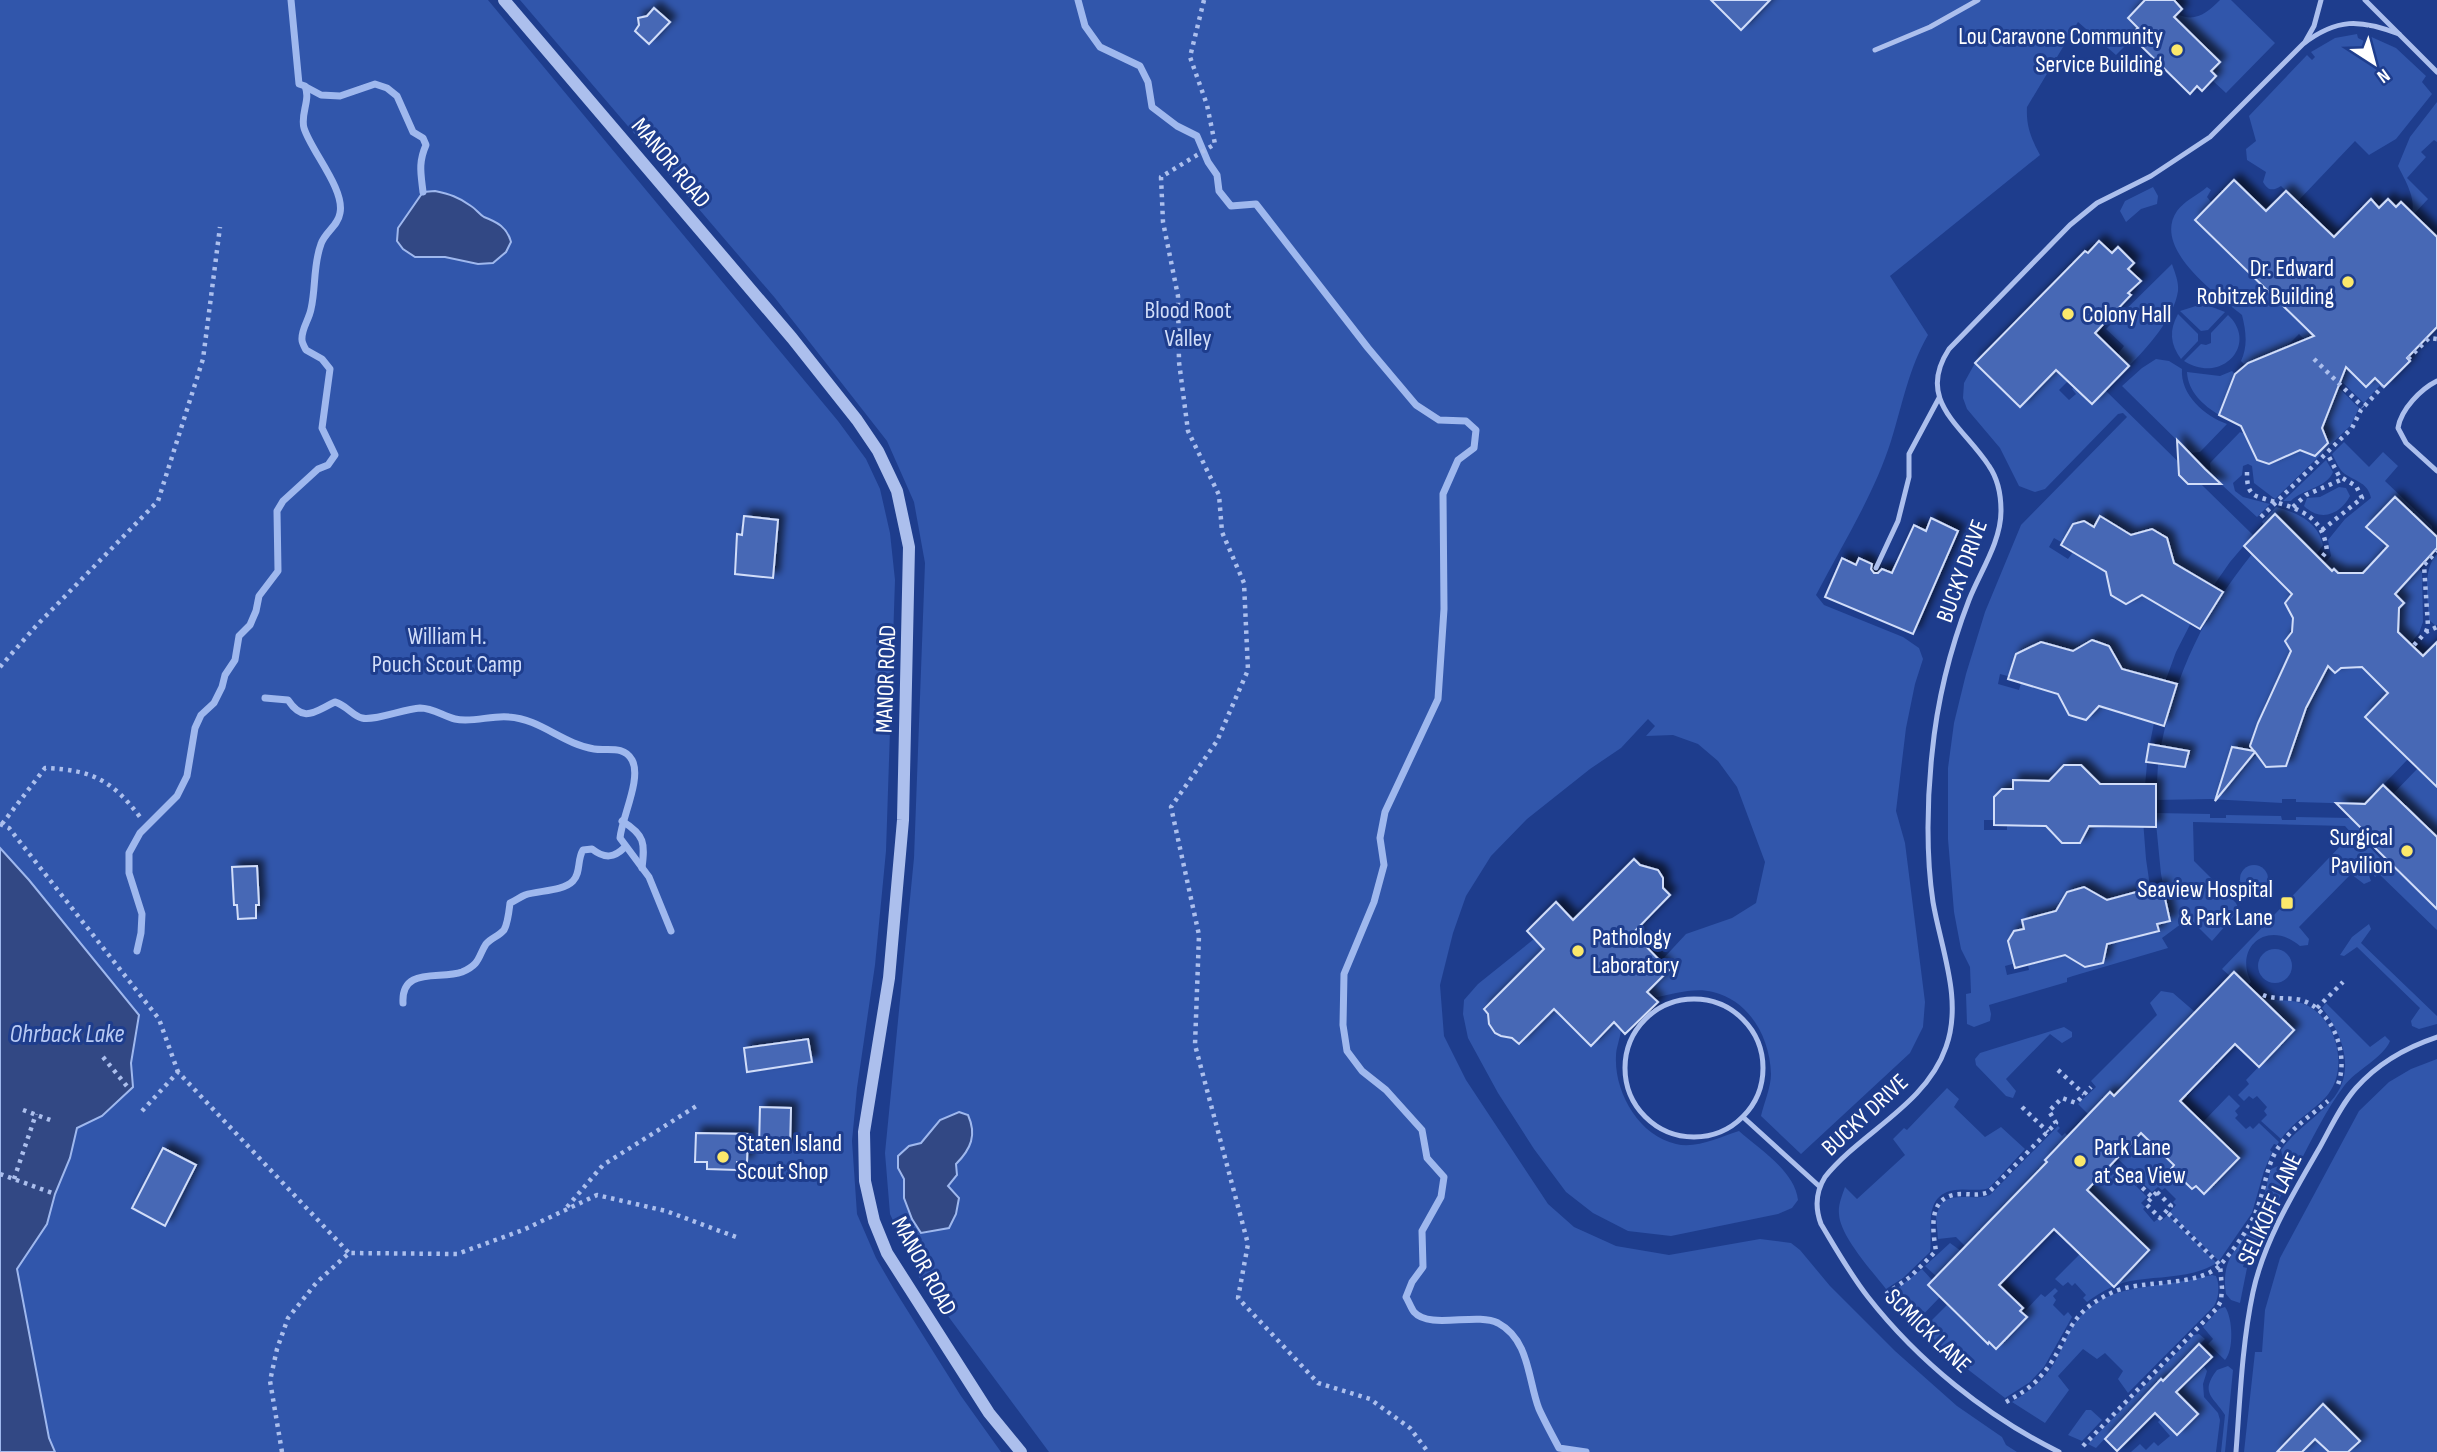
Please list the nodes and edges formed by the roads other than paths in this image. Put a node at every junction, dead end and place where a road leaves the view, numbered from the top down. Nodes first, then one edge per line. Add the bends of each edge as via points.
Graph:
1 (504, 0) edge
2 (1978, 0) edge
3 (2321, 0) edge
4 (2365, 0) edge
5 (2399, 34) junction
6 (2303, 44) junction
7 (1875, 51) dead end
8 (2437, 72) edge
9 (2437, 381) edge
10 (1939, 398) junction
11 (2437, 471) edge
12 (1876, 568) dead end
13 (2437, 1037) edge
14 (1743, 1117) junction
15 (1819, 1186) junction
16 (1817, 1198) joint
17 (1021, 1452) edge
18 (2059, 1452) edge
19 (2236, 1452) edge

1 - 17 street, MANOR ROAD via 858,419 897,491 909,547 903,820 888,978 864,1132 865,1181 887,1253 989,1413
2 - 7 lane
3 - 6 lane
4 - 5 lane
5 - 6 lane via 2379,26 2343,23
5 - 8 lane
6 - 10 lane via 2210,137 2151,176 2097,203 2070,225 1950,349 1936,379
9 - 11 lane via 2404,412 2398,428 2406,443
10 - 12 lane via 1909,454 1909,477 1898,522
10 - 15 lane, BUCKY DRIVE via 1990,466 2001,513 1952,650 1932,752 1928,813 1933,899 1951,985 1951,1030 1944,1054 1928,1079
13 - 19 lane, SELIKOFF LANE via 2408,1048 2357,1088 2270,1240 2248,1319
14 - 14 lane via 1718,1133 1688,1137 1647,1119 1630,1094 1625,1064 1628,1048 1643,1022 1669,1004 1699,999 1729,1008 1742,1018 1763,1059 1759,1090
14 - 15 lane
15 - 16 lane, BUCKY DRIVE
16 - 18 lane, SCMICK LANE via 1821,1224 1868,1297 1894,1327 1979,1403

